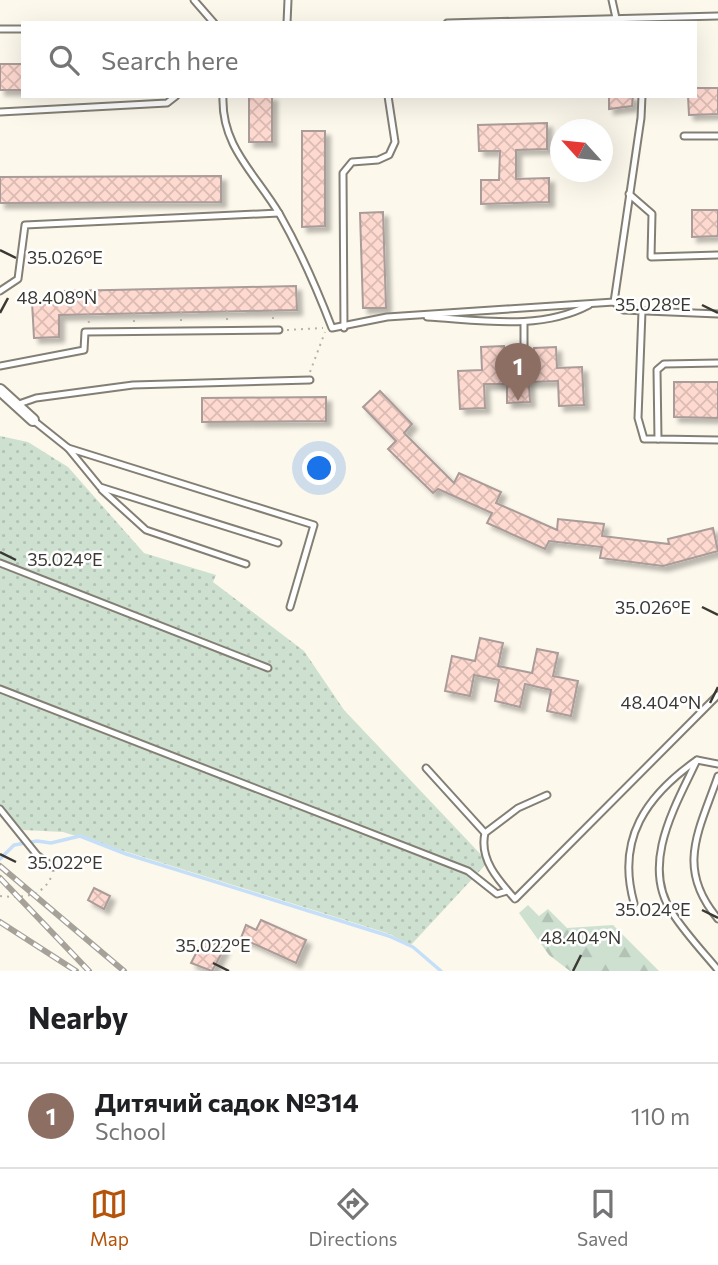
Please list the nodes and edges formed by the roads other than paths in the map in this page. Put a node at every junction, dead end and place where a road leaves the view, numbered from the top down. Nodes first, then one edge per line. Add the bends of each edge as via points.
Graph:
1 (194, 0) edge
2 (288, 0) edge
3 (612, 0) edge
4 (718, 16) edge
5 (616, 18) junction
6 (642, 20) edge
7 (212, 21) edge
8 (287, 21) edge
9 (515, 21) edge
10 (0, 29) edge
11 (21, 29) edge
12 (173, 98) edge
13 (223, 98) edge
14 (388, 98) edge
15 (642, 98) edge
16 (0, 112) edge
17 (684, 136) dead end
18 (718, 136) edge
19 (629, 194) junction
20 (279, 213) junction
21 (718, 255) edge
22 (0, 291) edge
23 (614, 302) junction
24 (592, 303) junction
25 (642, 311) junction
26 (718, 314) edge
27 (402, 316) junction
28 (524, 322) junction
29 (344, 328) junction
30 (279, 330) road end
31 (524, 359) dead end
32 (718, 363) edge
33 (0, 366) edge
34 (310, 380) road end
35 (0, 390) edge
36 (16, 405) junction
37 (33, 420) joint
38 (659, 439) junction
39 (718, 440) edge
40 (68, 449) junction
41 (100, 487) junction
42 (278, 543) dead end
43 (0, 563) edge
44 (246, 564) dead end
45 (290, 607) dead end
46 (268, 668) dead end
47 (0, 689) edge
48 (718, 695) edge
49 (698, 760) junction
50 (718, 764) edge
51 (426, 768) dead end
52 (718, 776) edge
53 (547, 796) dead end
54 (0, 808) edge
55 (485, 833) junction
56 (52, 867) road end
57 (507, 891) junction
58 (634, 903) dead end
59 (718, 919) edge
60 (718, 970) edge

1 - 7 lane
2 - 8 lane
3 - 5 lane
4 - 6 lane
5 - 6 lane
5 - 9 lane
10 - 11 lane
12 - 16 lane via 167,103
13 - 20 lane via 228,138
14 - 29 lane via 395,142 389,155 352,162 343,173
15 - 19 lane
17 - 18 lane
19 - 21 lane via 652,214 651,257
19 - 23 lane
20 - 22 lane via 25,225 18,279
20 - 29 lane via 312,275 329,328
23 - 24 lane
23 - 25 lane via 623,310
24 - 27 lane
24 - 28 lane via 577,311
25 - 26 lane
25 - 38 lane via 638,418 643,439
27 - 28 lane
27 - 29 lane
28 - 31 lane
30 - 33 lane via 85,331 84,350
32 - 38 lane via 664,364 657,370
34 - 36 lane via 133,385 36,398
35 - 36 street
36 - 37 street
37 - 40 lane
38 - 39 lane
40 - 41 lane
40 - 45 lane via 314,525
41 - 42 lane
41 - 44 lane via 146,530
43 - 46 lane
47 - 57 lane via 468,871 497,894
48 - 57 lane via 515,899
49 - 50 lane
49 - 58 lane via 675,776 636,822 628,868
49 - 60 lane via 666,827 661,875 671,912
51 - 55 lane
52 - 59 lane via 692,866 701,897
53 - 55 lane via 518,808
54 - 56 lane
55 - 57 lane via 482,844 494,875

